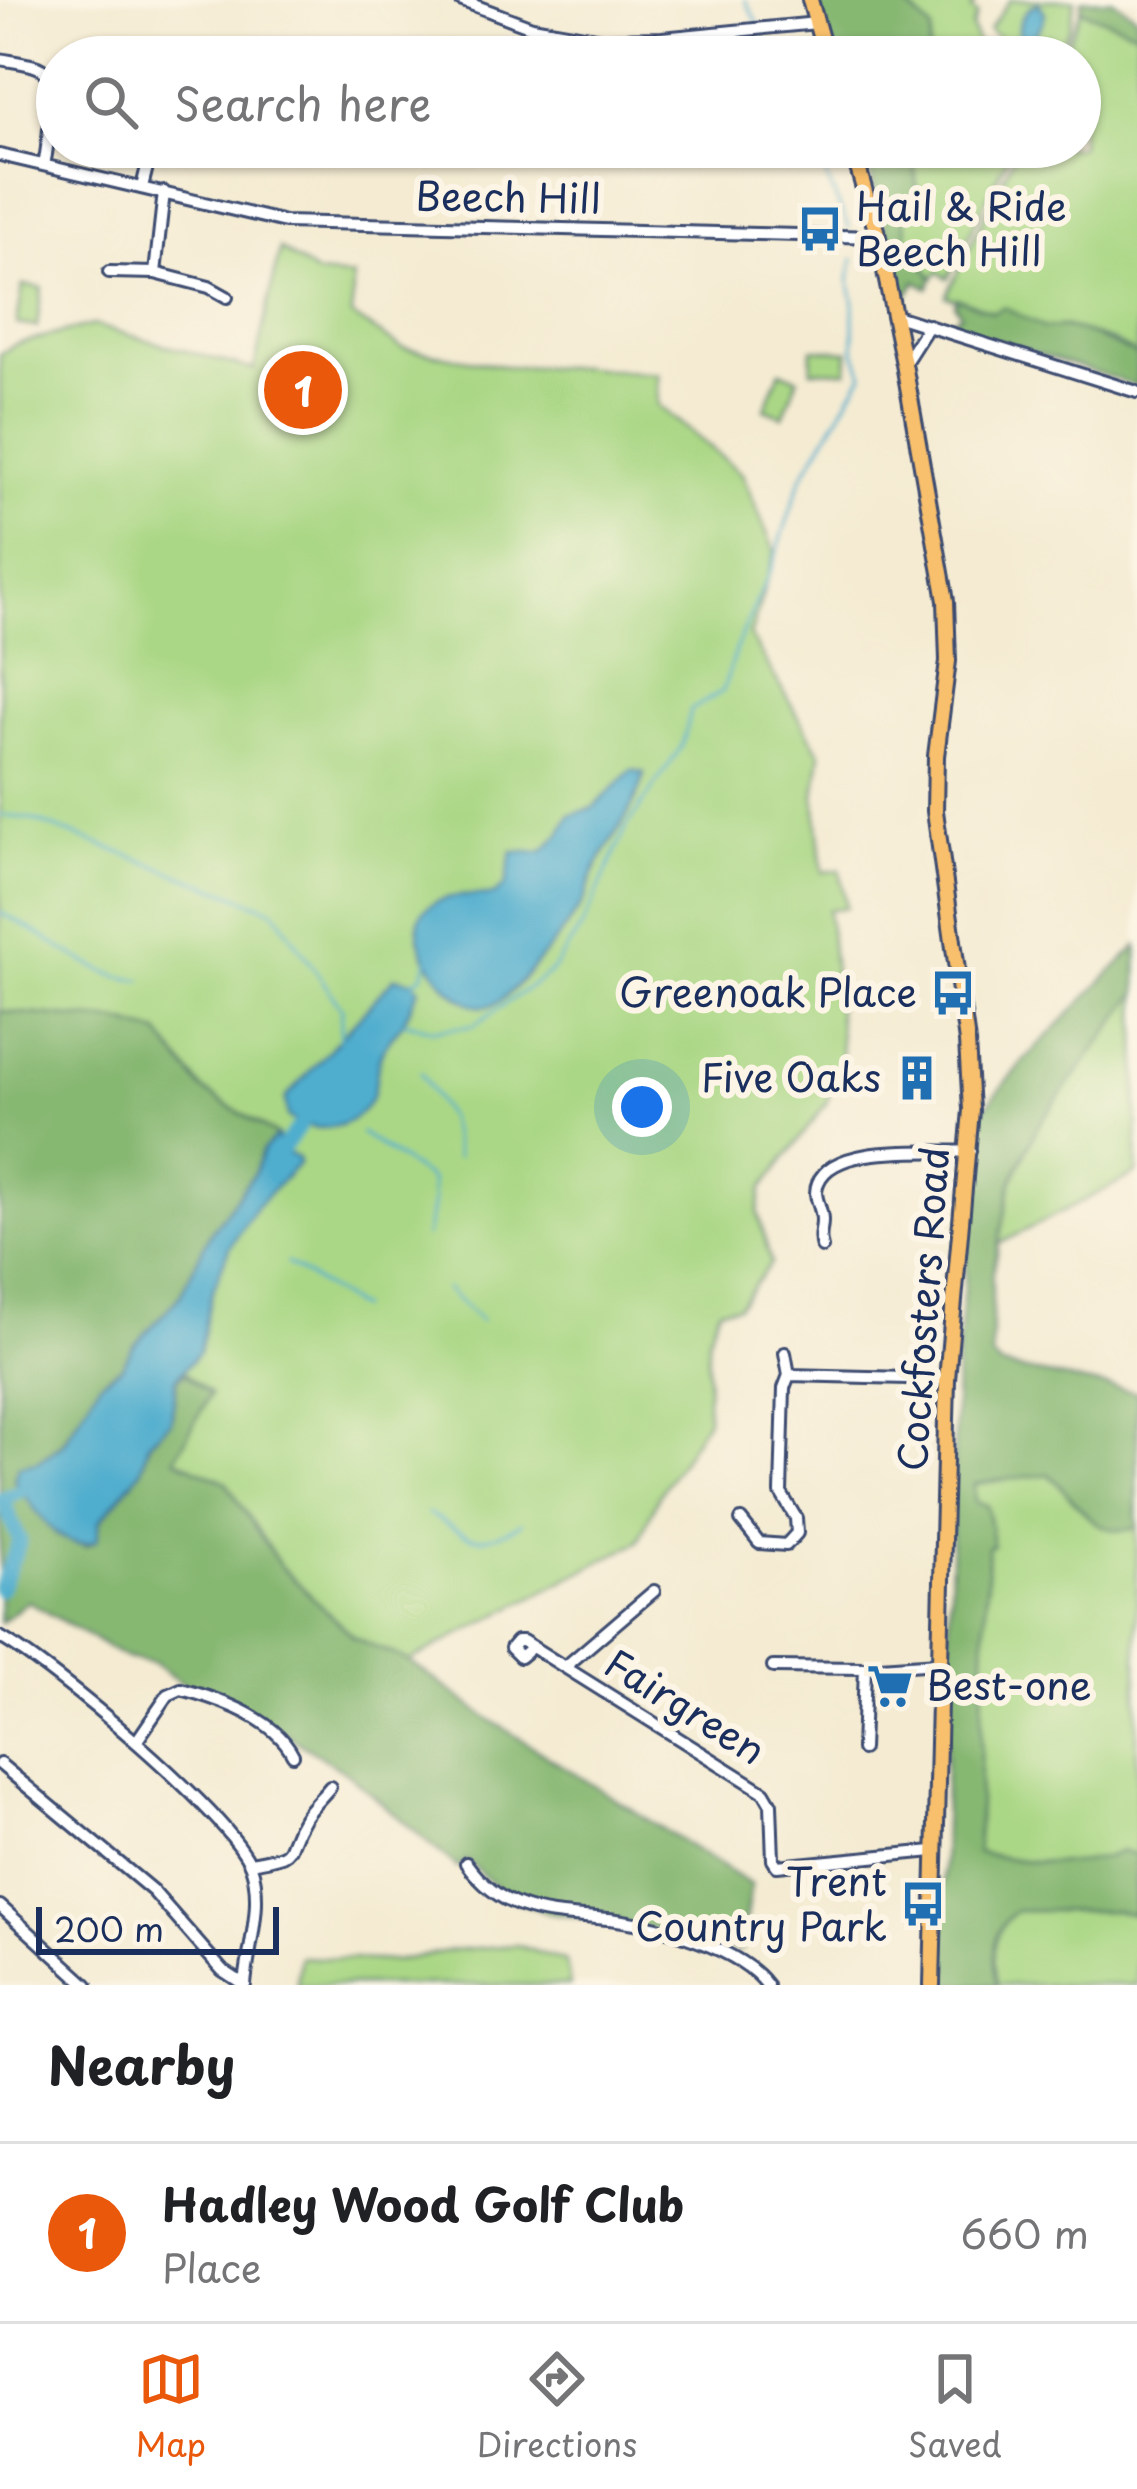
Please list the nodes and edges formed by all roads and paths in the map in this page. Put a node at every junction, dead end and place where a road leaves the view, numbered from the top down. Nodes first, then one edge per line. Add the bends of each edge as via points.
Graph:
1 (460, 0) edge
2 (810, 0) edge
3 (817, 23) junction
4 (574, 36) edge
5 (685, 36) edge
6 (820, 36) edge
7 (0, 59) edge
8 (36, 67) edge
9 (0, 154) edge
10 (36, 163) edge
11 (57, 168) edge
12 (147, 168) edge
13 (858, 168) edge
14 (142, 187) junction
15 (164, 192) junction
16 (878, 237) junction
17 (109, 272) dead end
18 (155, 273) junction
19 (227, 297) dead end
20 (893, 315) junction
21 (929, 325) junction
22 (904, 364) junction
23 (1137, 392) edge
24 (970, 1151) junction
25 (822, 1247) dead end
26 (784, 1352) dead end
27 (789, 1375) junction
28 (947, 1379) junction
29 (741, 1520) dead end
30 (754, 1540) junction
31 (740, 1549) dead end
32 (654, 1591) dead end
33 (1, 1637) edge
34 (532, 1647) dead end
35 (938, 1663) junction
36 (565, 1667) junction
37 (773, 1667) dead end
38 (866, 1668) junction
39 (136, 1742) junction
40 (862, 1749) dead end
41 (293, 1755) dead end
42 (0, 1764) edge
43 (330, 1787) dead end
44 (933, 1851) junction
45 (250, 1863) junction
46 (466, 1863) dead end
47 (0, 1906) edge
48 (87, 1985) edge
49 (245, 1985) edge
50 (767, 1985) edge
51 (932, 1985) edge

1 - 4 street
2 - 3 main road
3 - 5 street
3 - 6 main road
7 - 8 street
9 - 10 street, Beech Hill
11 - 14 street, Beech Hill
12 - 14 street
13 - 16 main road, Cockfosters Road
14 - 15 street, Beech Hill
15 - 16 street, Beech Hill via 294,223
15 - 18 street
16 - 20 main road, Cockfosters Road
17 - 18 street
18 - 19 street
20 - 21 street
20 - 22 main road, Cockfosters Road
21 - 22 street
21 - 23 street
22 - 24 main road, Cockfosters Road via 946,601 935,812 967,1042
24 - 25 street via 879,1143 833,1167 815,1197
24 - 28 main road, Cockfosters Road
26 - 27 street
27 - 28 street
27 - 30 street via 781,1493 796,1533 786,1545
28 - 35 main road, Cockfosters Road
29 - 30 street
30 - 31 street
32 - 36 street, Fairgreen
33 - 39 street
34 - 36 street, Fairgreen
35 - 38 street
35 - 44 main road, Cockfosters Road
36 - 44 street, Fairgreen via 764,1792 773,1860 782,1867
37 - 38 street
38 - 40 street
39 - 41 street via 181,1688 269,1726
39 - 45 street via 233,1835
42 - 49 street via 153,1892
43 - 45 street via 303,1819 293,1849
44 - 51 main road, Cockfosters Road
45 - 49 street via 256,1900
46 - 50 street via 505,1900 550,1917 621,1921 728,1952
47 - 48 street

